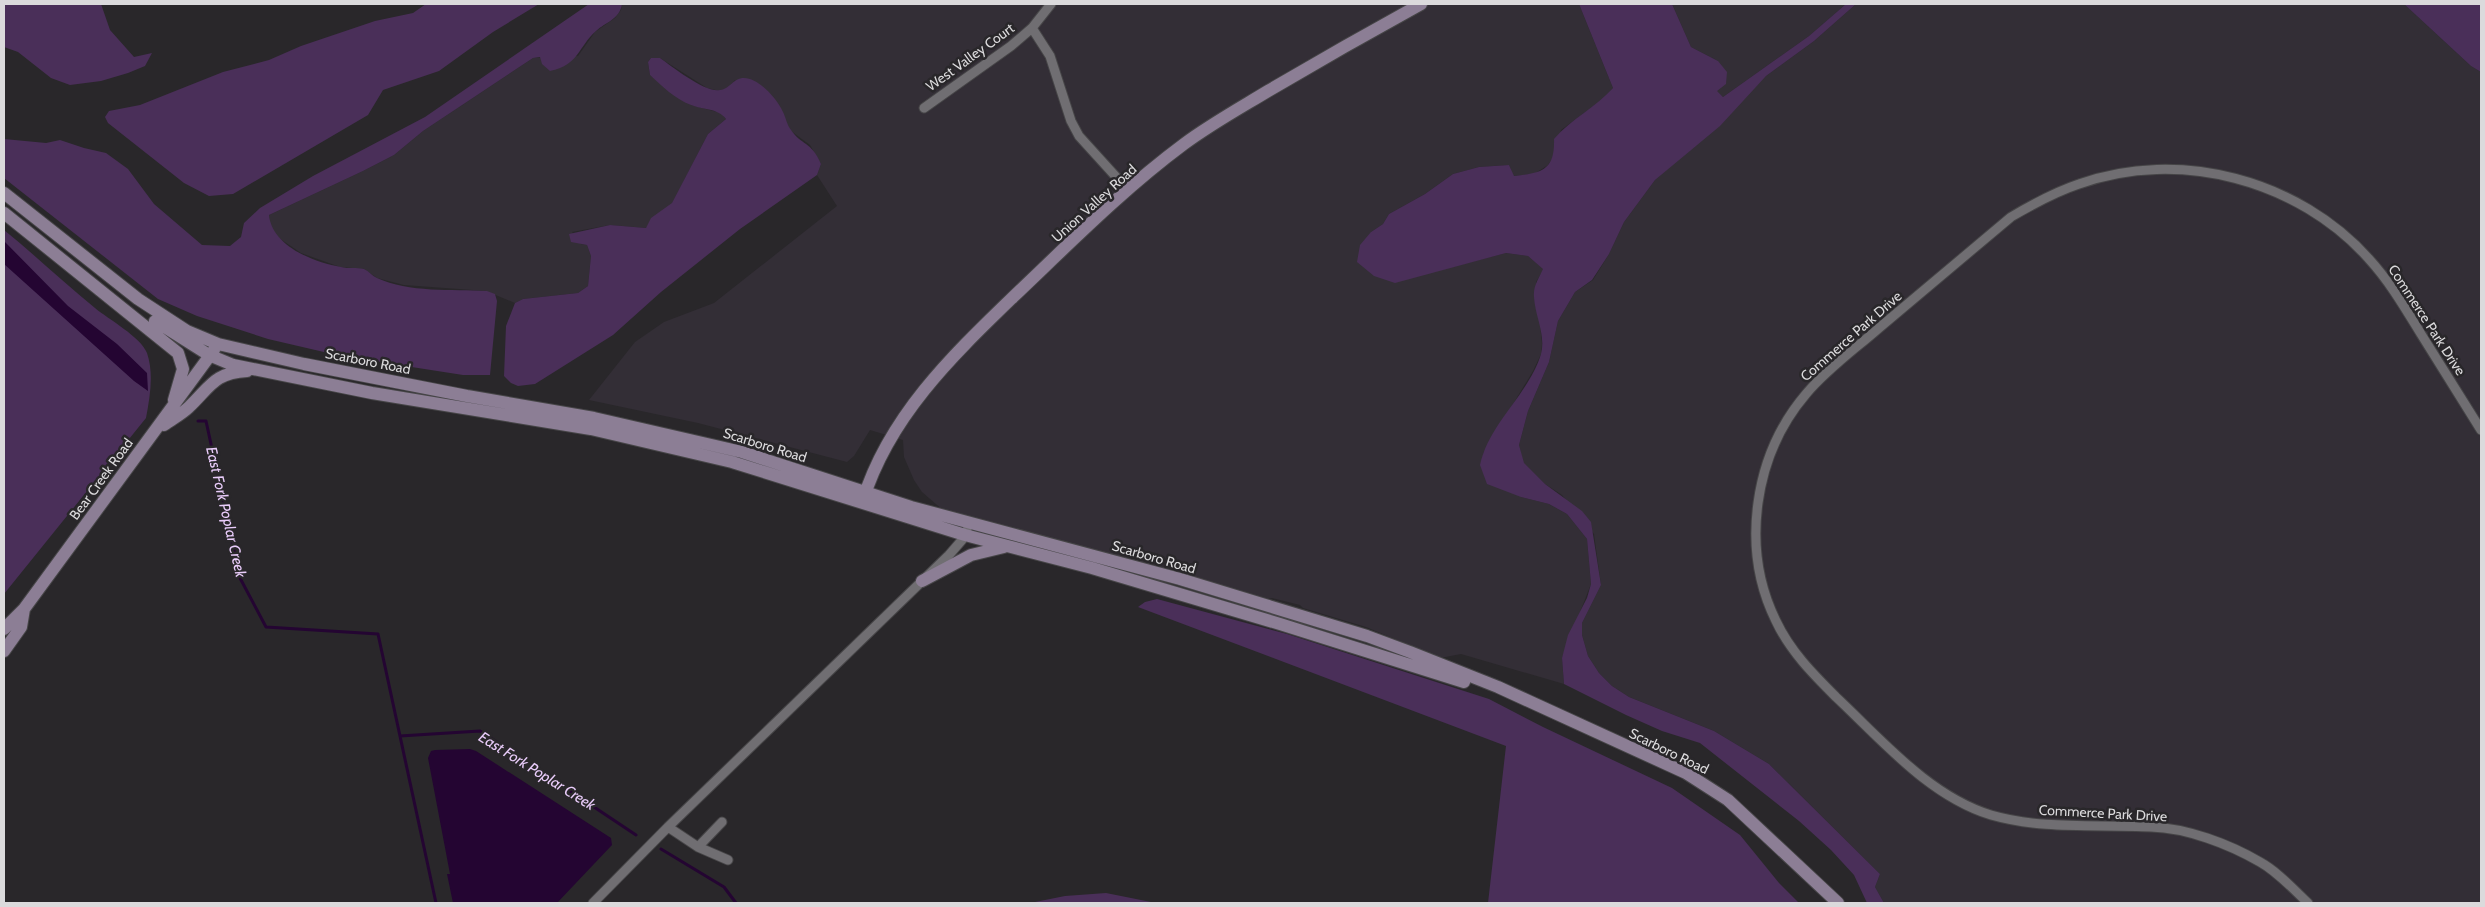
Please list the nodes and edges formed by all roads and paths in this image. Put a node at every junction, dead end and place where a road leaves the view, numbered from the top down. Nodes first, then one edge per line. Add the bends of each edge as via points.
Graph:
1 (1051, 4) edge
2 (1421, 4) edge
3 (1032, 28) junction
4 (924, 108) dead end
5 (1128, 190) junction
6 (4, 193) edge
7 (4, 203) edge
8 (4, 213) edge
9 (218, 344) junction
10 (209, 356) junction
11 (257, 370) junction
12 (467, 396) junction
13 (172, 408) junction
14 (2481, 430) edge
15 (154, 432) junction
16 (864, 498) junction
17 (968, 529) junction
18 (1008, 546) junction
19 (922, 581) junction
20 (24, 609) junction
21 (4, 629) edge
22 (4, 651) edge
23 (1540, 708) junction
24 (722, 822) dead end
25 (668, 827) junction
26 (698, 846) junction
27 (728, 860) dead end
28 (593, 903) edge
29 (1838, 903) edge
30 (2308, 903) edge

1 - 3 street, West Valley Court
2 - 5 main road, Union Valley Road via 1237,109 1185,144
3 - 4 street, West Valley Court
3 - 5 street via 1050,56 1079,136
5 - 16 main road, Union Valley Road via 980,330 926,386 906,411 872,474
6 - 9 main road, Scarboro Road via 144,304 187,331
7 - 10 main road, Scarboro Road via 144,314
8 - 13 main road via 178,353 183,368
9 - 10 main road, Bear Creek Road
9 - 12 main road, Scarboro Road
10 - 11 main road, Scarboro Road
10 - 12 main road via 224,354 384,387
10 - 13 main road, Bear Creek Road
11 - 15 main road via 229,373 217,379 189,407
11 - 16 main road, Scarboro Road via 372,393 591,429 732,462
12 - 16 main road, Scarboro Road via 585,416 742,452
13 - 15 main road, Bear Creek Road
14 - 30 street, Commerce Park Drive via 2392,287 2369,258 2334,227 2295,201 2260,186 2222,174 2159,168 2080,183 2011,217 1821,378 1793,412 1774,446 1761,485 1756,526 1760,574 1776,621 1810,672 1919,774 1951,797 1990,814 2037,824 2155,826 2230,847 2262,863
15 - 20 main road, Bear Creek Road
16 - 17 main road, Scarboro Road
17 - 18 main road, Scarboro Road
17 - 19 street via 949,555
17 - 23 main road, Scarboro Road via 1180,579 1367,636
18 - 19 main road via 970,555
18 - 23 main road, Scarboro Road via 1410,663
19 - 25 street
20 - 21 main road, Bear Creek Road
20 - 22 main road via 21,627
23 - 29 main road, Scarboro Road via 1686,773 1721,795
24 - 26 street
25 - 26 street
25 - 28 street
26 - 27 street

